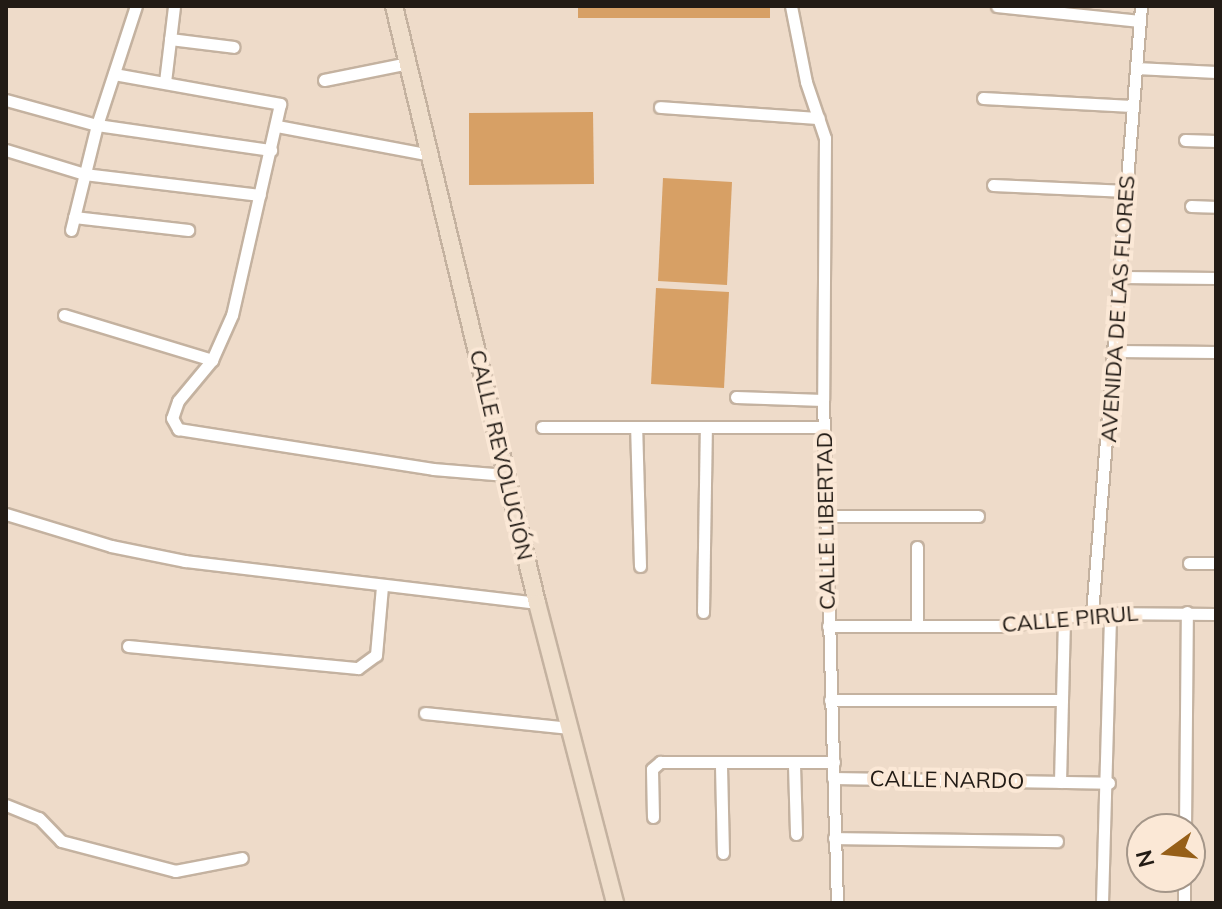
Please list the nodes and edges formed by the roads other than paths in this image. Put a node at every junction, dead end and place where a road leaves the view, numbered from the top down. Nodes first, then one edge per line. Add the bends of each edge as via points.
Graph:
1 (136, 6) edge
2 (174, 6) edge
3 (394, 6) edge
4 (791, 6) edge
5 (997, 6) edge
6 (1141, 6) edge
7 (1041, 9) edge
8 (1139, 21) junction
9 (170, 39) junction
10 (234, 47) dead end
11 (408, 63) junction
12 (1136, 68) junction
13 (1216, 72) edge
14 (114, 74) junction
15 (324, 80) dead end
16 (165, 82) junction
17 (983, 98) dead end
18 (6, 100) edge
19 (1132, 106) junction
20 (660, 107) dead end
21 (819, 118) junction
22 (97, 125) junction
23 (277, 126) junction
24 (1185, 140) dead end
25 (1216, 141) edge
26 (6, 150) edge
27 (271, 150) junction
28 (430, 155) junction
29 (84, 174) junction
30 (993, 185) dead end
31 (1127, 191) junction
32 (260, 195) junction
33 (1191, 206) dead end
34 (1216, 207) edge
35 (188, 230) dead end
36 (1122, 277) junction
37 (1216, 278) edge
38 (64, 315) dead end
39 (1116, 351) junction
40 (1216, 352) edge
41 (212, 360) junction
42 (736, 397) dead end
43 (823, 400) junction
44 (542, 427) dead end
45 (636, 427) junction
46 (824, 427) junction
47 (706, 429) junction
48 (506, 475) junction
49 (6, 514) edge
50 (826, 516) junction
51 (978, 516) dead end
52 (917, 547) dead end
53 (1189, 563) dead end
54 (1216, 563) edge
55 (640, 566) dead end
56 (382, 587) junction
57 (537, 603) junction
58 (703, 612) dead end
59 (1110, 612) junction
60 (1187, 612) junction
61 (1092, 613) junction
62 (1216, 614) edge
63 (1064, 621) junction
64 (917, 624) junction
65 (828, 626) junction
66 (128, 646) dead end
67 (830, 700) junction
68 (1062, 700) junction
69 (425, 713) dead end
70 (569, 728) junction
71 (834, 762) junction
72 (794, 765) junction
73 (721, 766) junction
74 (833, 778) junction
75 (1060, 782) junction
76 (1109, 783) junction
77 (6, 805) edge
78 (1185, 813) edge
79 (653, 817) dead end
80 (796, 834) dead end
81 (834, 838) junction
82 (1057, 841) dead end
83 (723, 853) dead end
84 (242, 858) dead end
85 (615, 903) edge
86 (837, 903) edge
87 (1102, 903) edge

1 - 14 street
2 - 9 street
3 - 11 street, CALLE REVOLUCIÓN
4 - 21 street
5 - 7 street
6 - 8 street, AVENIDA DE LAS FLORES
7 - 8 street
8 - 12 street, AVENIDA DE LAS FLORES
9 - 10 street
9 - 16 street
11 - 15 street
11 - 28 street, CALLE REVOLUCIÓN
12 - 13 street
12 - 19 street, AVENIDA DE LAS FLORES
14 - 16 street
14 - 22 street
16 - 23 street via 277,100
17 - 19 street
18 - 22 street
19 - 31 street, AVENIDA DE LAS FLORES
20 - 21 street
21 - 43 street, CALLE LIBERTAD via 825,138
22 - 27 street
22 - 29 street
23 - 27 street
23 - 28 street
24 - 25 street
26 - 29 street
27 - 32 street
28 - 48 street, CALLE REVOLUCIÓN
29 - 32 street
29 - 35 street via 72,223
30 - 31 street
31 - 36 street, AVENIDA DE LAS FLORES
32 - 41 street via 232,315
33 - 34 street
36 - 37 street
36 - 39 street, AVENIDA DE LAS FLORES
38 - 41 street
39 - 40 street
39 - 61 street, AVENIDA DE LAS FLORES
41 - 48 street via 178,401 172,418 178,429 433,469
42 - 43 street
43 - 46 street, CALLE LIBERTAD
44 - 45 street
45 - 47 street
45 - 55 street
46 - 47 street
46 - 50 street, CALLE LIBERTAD
47 - 58 street
48 - 57 street, CALLE REVOLUCIÓN
49 - 56 street via 111,546 185,561
50 - 51 street
50 - 65 street, CALLE LIBERTAD
52 - 64 street
53 - 54 street
56 - 57 street
56 - 66 street via 376,655 358,668
57 - 70 street, CALLE REVOLUCIÓN
59 - 60 street, CALLE PIRUL
59 - 61 street, CALLE PIRUL
59 - 76 street
60 - 62 street, CALLE PIRUL
60 - 78 street
61 - 63 street, CALLE PIRUL
63 - 64 street, CALLE PIRUL
63 - 68 street
64 - 65 street, CALLE PIRUL
65 - 67 street, CALLE LIBERTAD
67 - 68 street
67 - 71 street, CALLE LIBERTAD
68 - 75 street
69 - 70 street
70 - 85 street, CALLE REVOLUCIÓN
71 - 72 street
71 - 74 street, CALLE LIBERTAD
72 - 73 street
72 - 80 street
73 - 79 street via 656,765
73 - 83 street
74 - 75 street, CALLE NARDO
74 - 81 street, CALLE LIBERTAD
75 - 76 street, CALLE NARDO
76 - 87 street
77 - 84 street via 39,818 61,841 175,871
81 - 82 street
81 - 86 street, CALLE LIBERTAD

